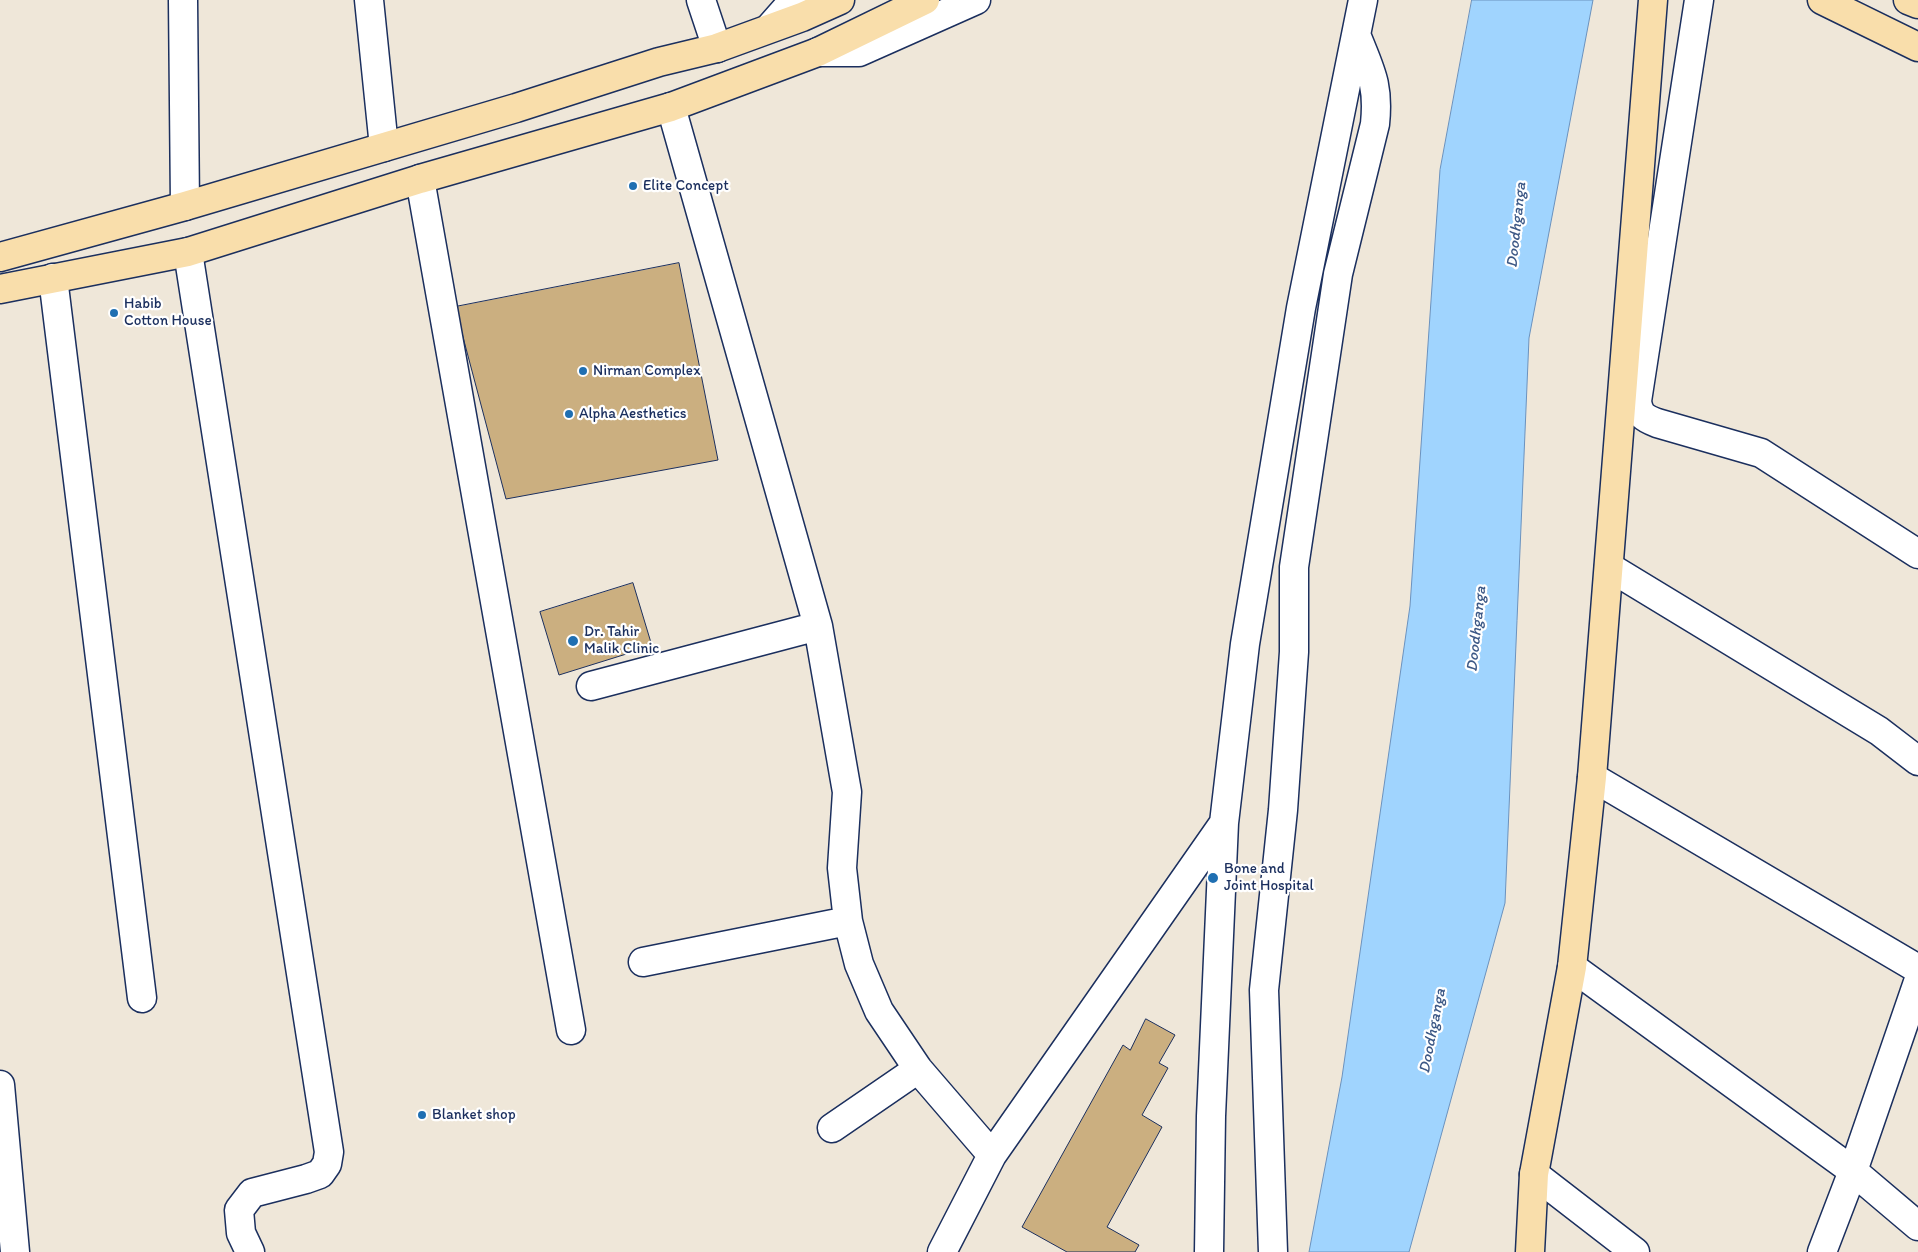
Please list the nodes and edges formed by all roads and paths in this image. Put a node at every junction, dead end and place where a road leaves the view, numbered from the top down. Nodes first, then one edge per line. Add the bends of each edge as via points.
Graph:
1 (183, 0) edge
2 (369, 0) edge
3 (701, 0) edge
4 (794, 0) edge
5 (840, 0) edge
6 (925, 0) edge
7 (976, 0) edge
8 (1363, 0) edge
9 (1653, 0) edge
10 (1698, 0) edge
11 (1822, 0) edge
12 (1908, 0) edge
13 (1918, 4) edge
14 (771, 26) junction
15 (1357, 37) junction
16 (1918, 47) edge
17 (717, 48) junction
18 (818, 52) junction
19 (670, 106) junction
20 (384, 147) junction
21 (420, 179) junction
22 (184, 206) junction
23 (188, 252) junction
24 (0, 257) edge
25 (53, 278) junction
26 (0, 289) edge
27 (1918, 554) edge
28 (1609, 567) junction
29 (818, 626) junction
30 (591, 686) dead end
31 (1918, 761) edge
32 (1592, 777) junction
33 (1224, 822) junction
34 (848, 921) junction
35 (642, 962) dead end
36 (1572, 967) junction
37 (1918, 969) edge
38 (1918, 982) edge
39 (142, 998) dead end
40 (571, 1030) dead end
41 (918, 1068) junction
42 (0, 1085) edge
43 (832, 1128) dead end
44 (992, 1156) junction
45 (1853, 1171) junction
46 (1534, 1174) junction
47 (1918, 1226) edge
48 (15, 1252) edge
49 (250, 1252) edge
50 (942, 1252) edge
51 (1209, 1252) edge
52 (1272, 1252) edge
53 (1530, 1252) edge
54 (1635, 1252) edge
55 (1822, 1252) edge

1 - 22 street
2 - 20 street
3 - 17 street
4 - 14 street
5 - 14 main road via 802,17
6 - 18 main road
7 - 18 street via 859,52
8 - 15 street
9 - 28 main road
10 - 27 street via 1638,411 1657,423 1761,453
11 - 16 main road
12 - 13 main road
14 - 17 main road
15 - 33 street via 1301,308 1245,644
15 - 52 street via 1376,84 1375,124 1338,274 1294,567 1294,652 1264,990
17 - 20 main road via 660,62
18 - 19 main road
19 - 21 main road
19 - 29 street
20 - 22 main road
21 - 23 main road
21 - 40 street
22 - 24 main road
23 - 25 main road
23 - 49 street via 329,1152 327,1164 320,1174 252,1193 239,1210 241,1233
25 - 26 main road
25 - 39 street
28 - 31 street via 1880,731
28 - 32 main road
29 - 30 street
29 - 34 street via 848,792 842,868
32 - 36 main road
32 - 37 street
33 - 44 street
33 - 51 street via 1211,1116
34 - 35 street
34 - 41 street via 859,964 879,1011
36 - 45 street
36 - 46 main road
38 - 45 street
41 - 43 street
41 - 44 street
42 - 48 street
44 - 50 street
45 - 47 street
45 - 55 street
46 - 53 main road
46 - 54 street

